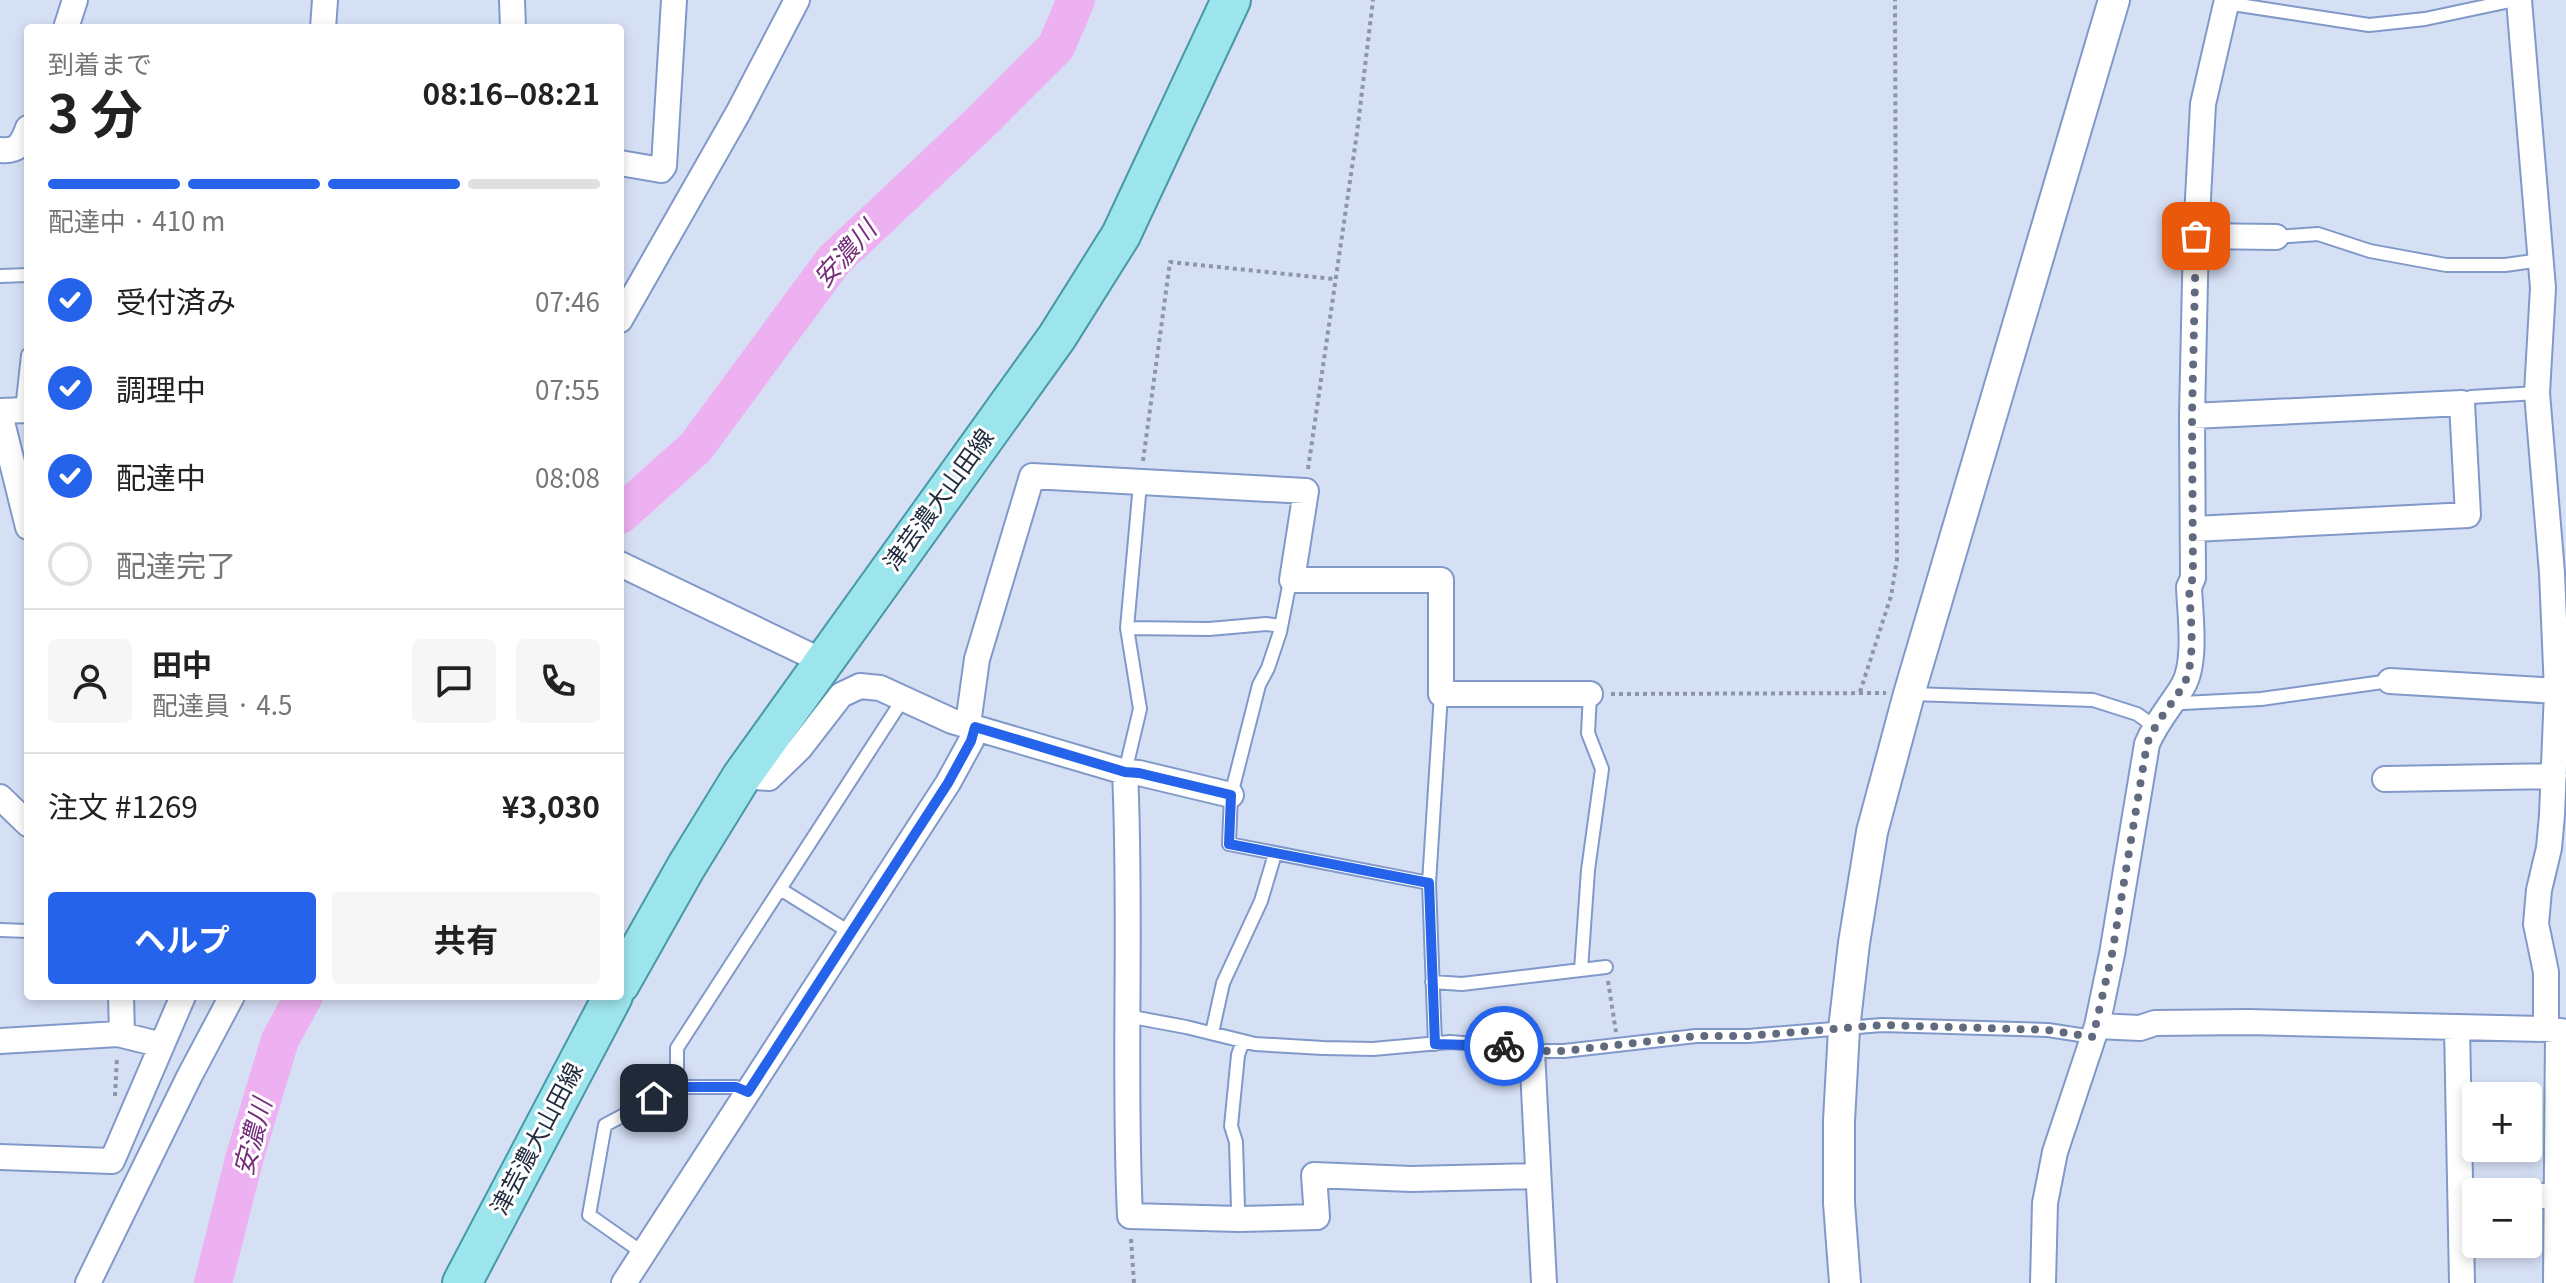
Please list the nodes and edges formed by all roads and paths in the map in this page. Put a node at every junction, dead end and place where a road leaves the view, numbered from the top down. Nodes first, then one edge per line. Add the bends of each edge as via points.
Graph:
1 (75, 0) edge
2 (325, 0) edge
3 (512, 0) edge
4 (674, 0) edge
5 (797, 0) edge
6 (1231, 0) edge
7 (1373, 0) edge
8 (1895, 0) edge
9 (2114, 0) edge
10 (2517, 0) edge
11 (2226, 2) edge
12 (67, 24) edge
13 (323, 24) edge
14 (513, 24) edge
15 (24, 138) edge
16 (0, 150) edge
17 (624, 164) edge
18 (2196, 236) junction
19 (2276, 237) joint
20 (2541, 260) junction
21 (24, 275) edge
22 (0, 276) edge
23 (1334, 279) junction
24 (624, 313) edge
25 (24, 369) edge
26 (2537, 393) junction
27 (2462, 403) junction
28 (12, 411) edge
29 (2192, 416) junction
30 (1140, 484) junction
31 (1306, 491) junction
32 (24, 498) edge
33 (2194, 529) junction
34 (624, 566) edge
35 (1292, 580) junction
36 (1281, 626) junction
37 (1127, 628) junction
38 (814, 657) junction
39 (2390, 681) joint
40 (2557, 691) junction
41 (1441, 694) junction
42 (1590, 694) junction
43 (1909, 694) junction
44 (2174, 697) junction
45 (903, 699) junction
46 (972, 725) junction
47 (2154, 726) junction
48 (1125, 772) junction
49 (742, 776) junction
50 (2554, 776) junction
51 (2385, 779) dead end
52 (1231, 795) junction
53 (1275, 854) junction
54 (1429, 883) junction
55 (780, 889) junction
56 (0, 930) edge
57 (24, 931) edge
58 (851, 933) junction
59 (1606, 967) joint
60 (1581, 970) junction
61 (624, 977) edge
62 (1432, 982) junction
63 (121, 1000) edge
64 (181, 1000) edge
65 (230, 1000) edge
66 (611, 1000) edge
67 (1127, 1016) junction
68 (2457, 1027) junction
69 (1844, 1029) junction
70 (2095, 1031) junction
71 (2557, 1031) edge
72 (1212, 1033) junction
73 (122, 1034) junction
74 (0, 1041) edge
75 (1243, 1041) junction
76 (1435, 1044) junction
77 (1618, 1044) junction
78 (162, 1045) junction
79 (1532, 1051) junction
80 (677, 1087) junction
81 (748, 1092) junction
82 (0, 1157) edge
83 (1538, 1176) junction
84 (2467, 1178) edge
85 (2562, 1196) edge
86 (1130, 1216) junction
87 (1236, 1219) junction
88 (643, 1253) junction
89 (2464, 1258) edge
90 (88, 1283) edge
91 (462, 1283) edge
92 (624, 1283) edge
93 (1134, 1283) edge
94 (1544, 1283) edge
95 (1845, 1283) edge
96 (2043, 1283) edge
97 (2462, 1283) edge
98 (2556, 1283) edge

1 - 12 street
2 - 13 street
3 - 14 street
4 - 17 street via 664,166 661,170
5 - 24 street
6 - 38 main road, 津芸濃大山田線 via 1100,270 1048,349
7 - 23 path
8 - 42 path via 1897,560 1860,692
9 - 43 street
10 - 11 lane via 2369,25
10 - 20 street
11 - 18 street via 2203,104
15 - 16 street via 11,151
18 - 19 street
18 - 29 street
19 - 20 lane via 2318,234 2370,251 2446,265
20 - 26 street
21 - 22 lane
23 - 30 path via 1170,262
23 - 31 path
25 - 28 lane
26 - 27 lane via 2471,397
26 - 40 street
27 - 29 street
27 - 33 street via 2468,515
28 - 32 street
29 - 33 street
30 - 31 street
30 - 37 lane
30 - 46 street via 1032,476 977,659
31 - 35 street
33 - 44 street via 2189,665
34 - 38 street
35 - 36 lane
35 - 41 street via 1441,580
36 - 37 lane
36 - 52 lane via 1259,685
37 - 48 lane via 1140,709
38 - 49 main road, 津芸濃大山田線
39 - 40 street
39 - 44 lane via 2261,699 2183,703
40 - 50 street
41 - 42 street
41 - 54 lane
42 - 60 lane via 1588,733 1602,769
43 - 47 lane via 2093,700 2137,714
43 - 69 street via 1872,832
44 - 47 street
45 - 46 street
45 - 49 street via 880,688 855,687 841,695 769,778
45 - 55 lane
46 - 48 street
46 - 58 street via 971,741 948,783
47 - 70 street
48 - 52 street
48 - 67 street
49 - 61 main road, 津芸濃大山田線
50 - 51 street
50 - 71 street via 2536,924
52 - 53 lane via 1229,844
53 - 54 lane
53 - 72 lane via 1261,901 1223,983
54 - 62 lane
55 - 58 lane
55 - 80 lane via 677,1048
56 - 57 lane
58 - 81 street
59 - 60 lane
59 - 77 path
60 - 62 lane via 1462,984
62 - 76 lane
63 - 73 street
64 - 78 street
65 - 90 street
66 - 91 main road, 津芸濃大山田線
67 - 72 lane
67 - 86 street
68 - 70 street via 2155,1023
68 - 71 street
68 - 84 street
69 - 70 lane via 1882,1025
69 - 77 lane
69 - 95 street via 1839,1203
70 - 96 street via 2055,1152 2045,1203
71 - 85 street
72 - 75 lane
73 - 74 street
73 - 78 street
75 - 76 lane via 1373,1049
75 - 87 lane via 1231,1126 1236,1142
76 - 79 lane
77 - 79 lane
78 - 82 street via 112,1161
79 - 83 street
80 - 81 lane via 736,1087
80 - 88 lane via 609,1121 602,1130 589,1215
81 - 88 street
83 - 87 street via 1314,1175 1317,1217
83 - 94 street
85 - 98 street
86 - 87 street
86 - 93 path
88 - 92 street
89 - 97 street

